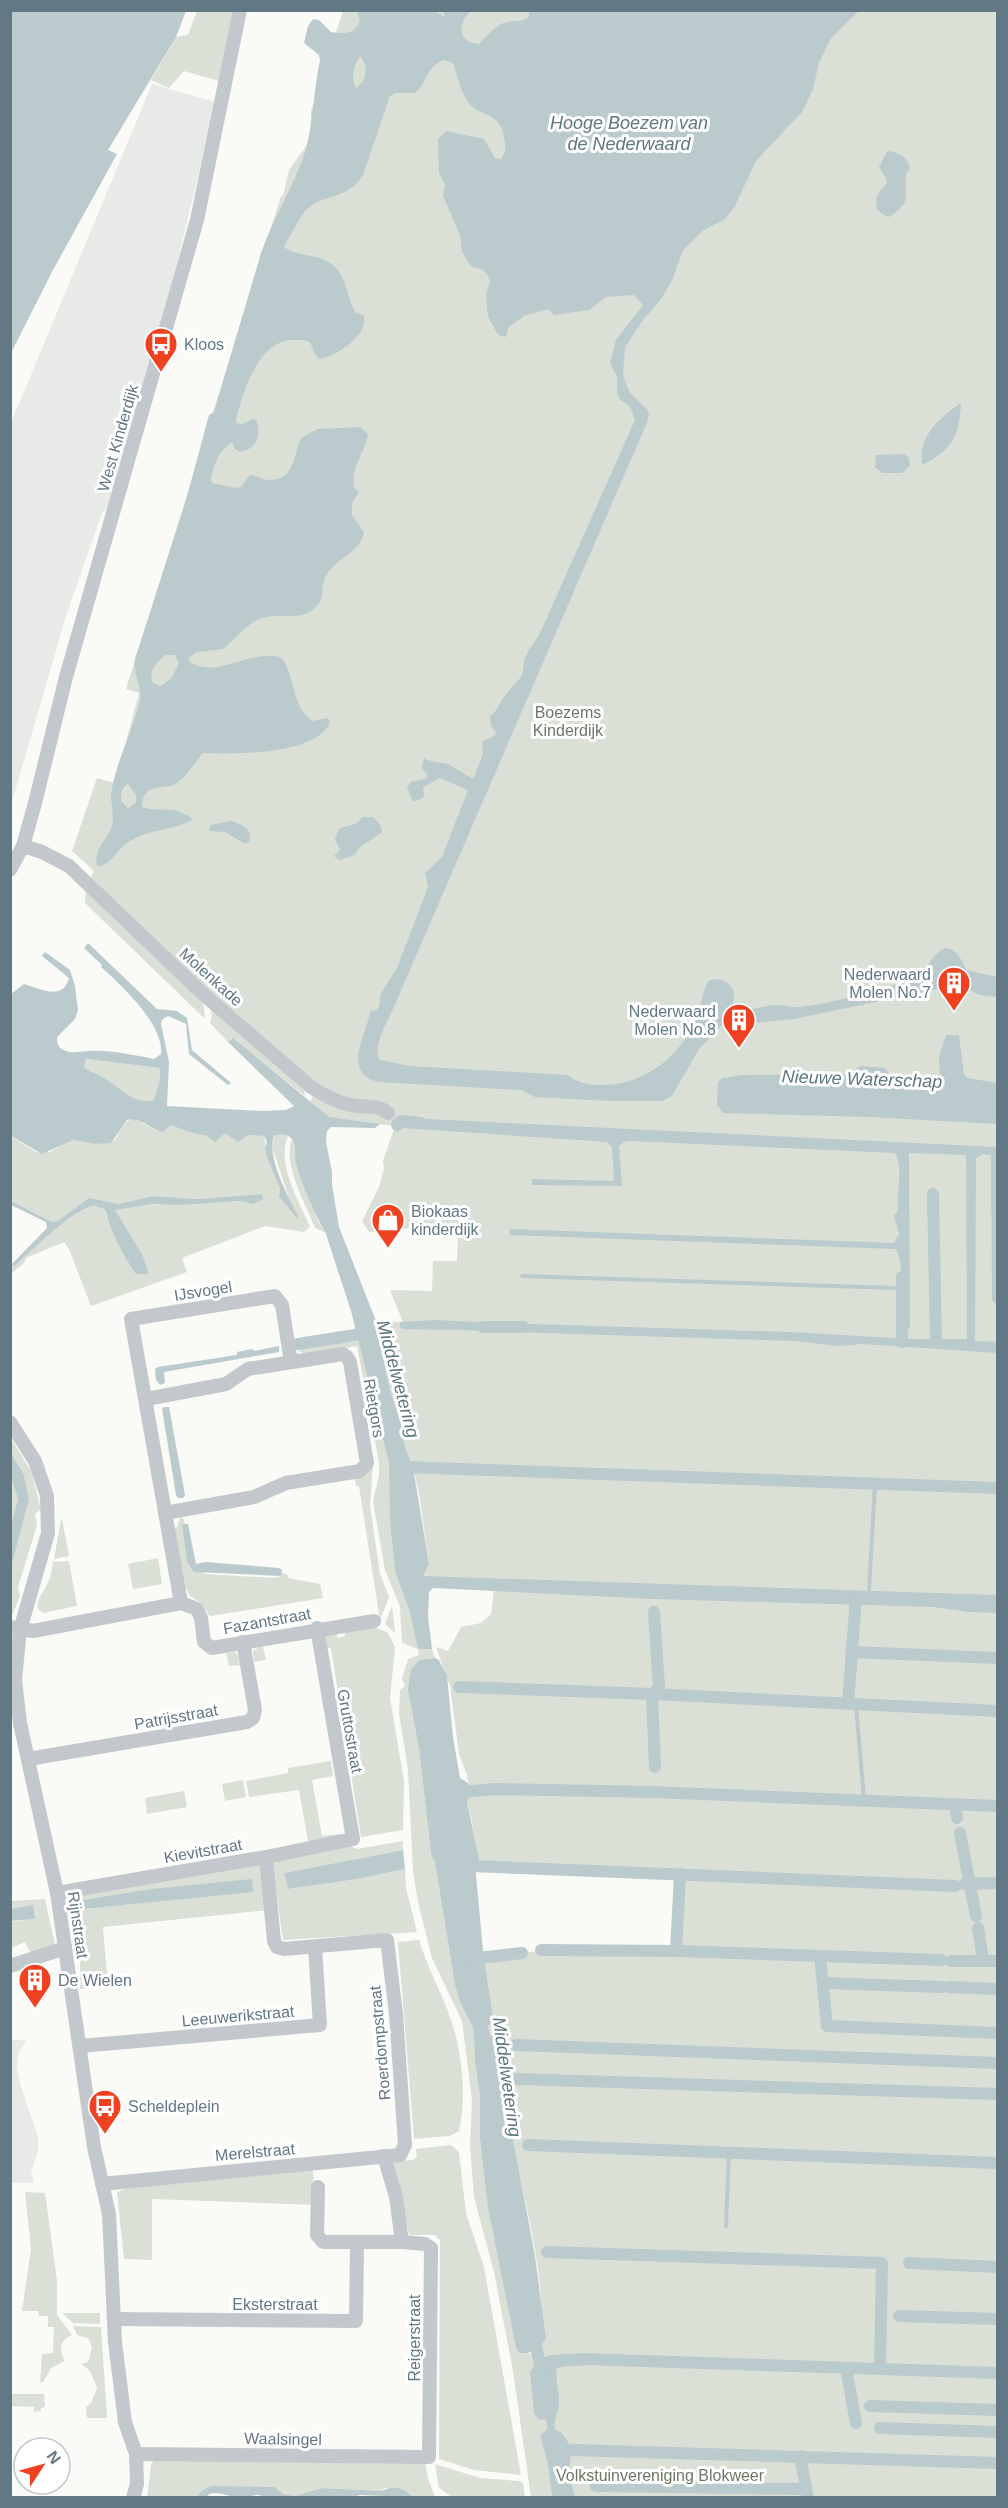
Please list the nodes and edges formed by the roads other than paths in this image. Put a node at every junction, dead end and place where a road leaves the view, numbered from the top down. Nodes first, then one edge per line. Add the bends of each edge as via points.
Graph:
1 (240, 10) edge
2 (23, 846) junction
3 (10, 870) edge
4 (388, 1113) dead end
5 (291, 1362) junction
6 (146, 1399) junction
7 (10, 1422) edge
8 (165, 1513) junction
9 (181, 1603) junction
10 (374, 1621) dead end
11 (15, 1628) edge
12 (317, 1629) junction
13 (243, 1642) junction
14 (28, 1759) junction
15 (353, 1839) joint
16 (266, 1857) junction
17 (57, 1893) junction
18 (315, 1947) junction
19 (65, 1948) junction
20 (10, 1966) edge
21 (80, 2046) junction
22 (405, 2145) joint
23 (384, 2156) junction
24 (102, 2184) junction
25 (318, 2187) dead end
26 (357, 2242) junction
27 (402, 2242) junction
28 (115, 2319) junction
29 (136, 2454) junction
30 (429, 2457) joint
31 (133, 2498) edge

1 - 2 street, West Kinderdijk via 197,220 66,677
2 - 3 street, West Kinderdijk
2 - 4 street, Molenkade via 69,866 202,993 310,1087 328,1097 352,1105 379,1107
5 - 6 street, Rietgors via 248,1369 226,1384
5 - 6 street, IJsvogel via 282,1305 275,1296 131,1319
5 - 8 street, Rietgors via 347,1356 365,1468 286,1483 254,1497
6 - 8 street
7 - 11 street, Rijnstraat via 35,1461 49,1515 48,1533
8 - 9 street
9 - 11 street via 33,1631
9 - 13 street, Fazantstraat via 199,1613 207,1646
10 - 12 street, Fazantstraat
11 - 14 street, Rijnstraat via 15,1679
12 - 13 street, Fazantstraat
12 - 15 street, Gruttostraat
13 - 14 street, Patrijsstraat via 254,1718
14 - 17 street, Rijnstraat
15 - 16 street, Kievitstraat
16 - 17 street, Kievitstraat
16 - 18 street via 273,1941 284,1949
17 - 19 street, Rijnstraat
18 - 21 street, Leeuwerikstraat via 320,2025
18 - 22 street, Roerdompstraat via 387,1940
19 - 20 street
19 - 21 street, Rijnstraat
21 - 24 street, Rijnstraat
22 - 23 street, Merelstraat via 400,2155
23 - 24 street, Merelstraat
23 - 27 street via 396,2197
24 - 28 street, Rijnstraat via 109,2214
25 - 26 street via 317,2235 323,2242
26 - 27 street
26 - 28 street, Eksterstraat via 356,2321
27 - 30 street, Reigerstraat via 430,2248
28 - 29 street, Rijnstraat via 125,2422
29 - 30 street, Waalsingel
29 - 31 street via 137,2484

